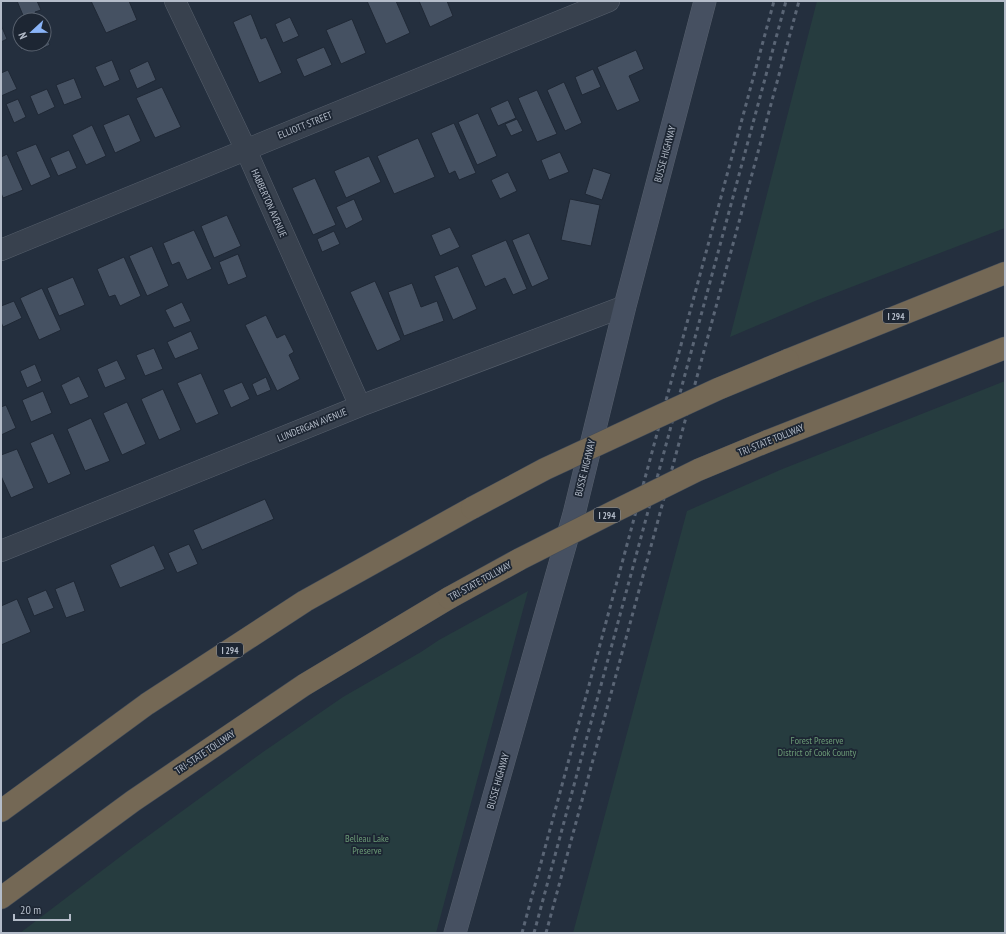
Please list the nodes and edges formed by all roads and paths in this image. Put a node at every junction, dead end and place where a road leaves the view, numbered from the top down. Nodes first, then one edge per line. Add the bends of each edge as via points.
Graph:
1 (175, 1) edge
2 (609, 1) edge
3 (704, 1) edge
4 (246, 150) junction
5 (1, 250) edge
6 (1005, 273) edge
7 (625, 306) junction
8 (1005, 348) edge
9 (360, 406) junction
10 (1, 551) edge
11 (1, 811) edge
12 (1, 898) edge
13 (455, 933) edge

1 - 4 street, HABBERTON AVENUE
2 - 4 street, ELLIOTT STREET
3 - 7 main road, BUSSE HIGHWAY
4 - 5 street, ELLIOTT STREET
4 - 9 street, HABBERTON AVENUE
6 - 11 highway, I 294, bridge via 718,389 545,469 472,508 305,600 147,704
7 - 9 street, LUNDERGAN AVENUE
7 - 13 main road, BUSSE HIGHWAY via 574,514
8 - 12 highway, TRI-STATE TOLLWAY / I 294, bridge via 698,470 520,559 449,598 298,690 133,801
9 - 10 street, LUNDERGAN AVENUE

